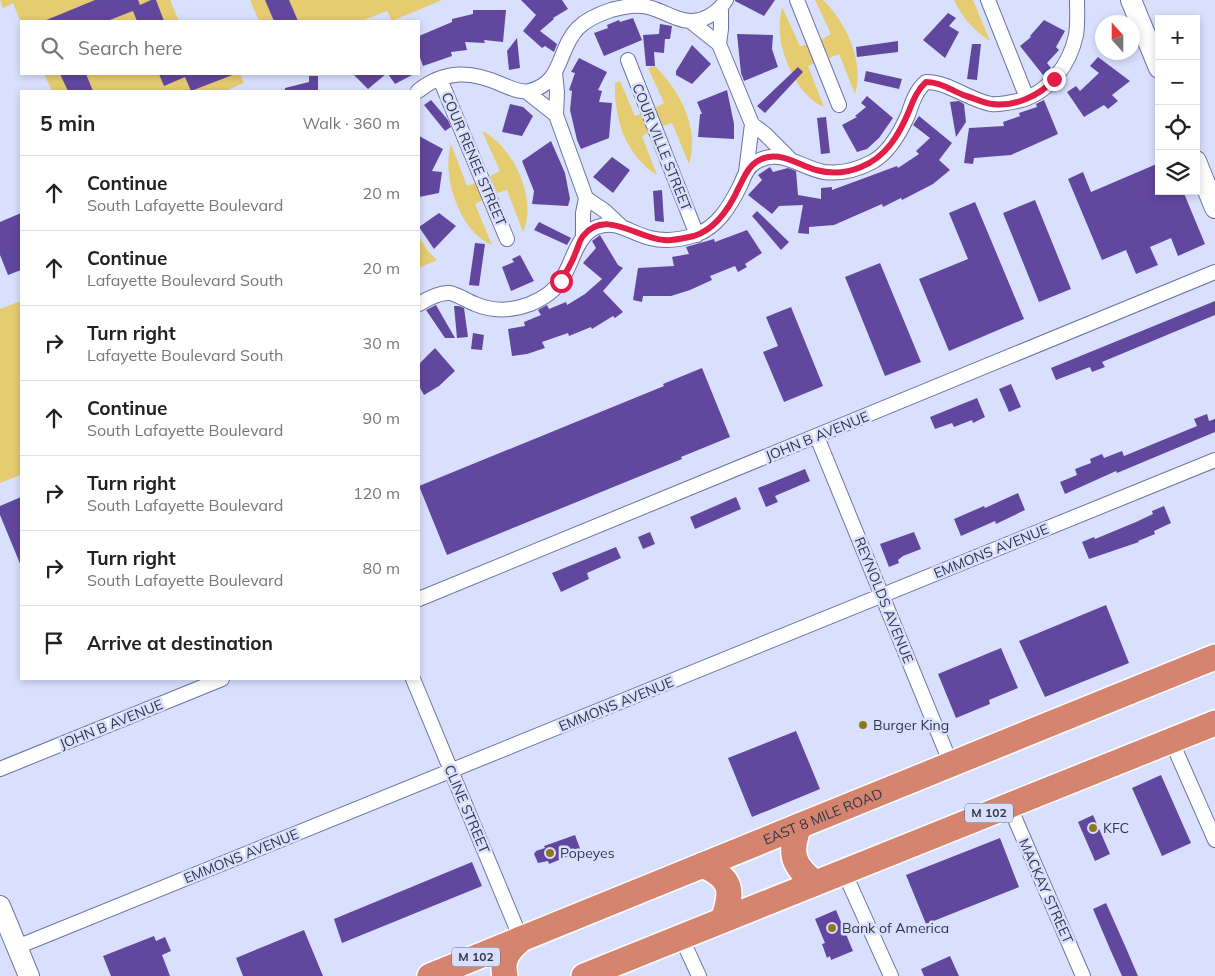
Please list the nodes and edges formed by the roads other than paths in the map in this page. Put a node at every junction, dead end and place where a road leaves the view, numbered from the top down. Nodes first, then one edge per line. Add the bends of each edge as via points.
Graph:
1 (797, 0) edge
2 (988, 0) edge
3 (1077, 0) edge
4 (1131, 0) edge
5 (723, 4) edge
6 (690, 21) junction
7 (718, 44) junction
8 (628, 60) dead end
9 (1156, 60) edge
10 (555, 73) junction
11 (440, 79) junction
12 (419, 90) edge
13 (527, 92) junction
14 (1027, 98) junction
15 (840, 105) dead end
16 (556, 115) junction
17 (752, 124) junction
18 (791, 160) junction
19 (1200, 167) edge
20 (746, 172) junction
21 (1211, 184) edge
22 (586, 198) junction
23 (1215, 208) edge
24 (623, 228) junction
25 (697, 235) junction
26 (507, 239) dead end
27 (580, 243) junction
28 (1215, 272) edge
29 (420, 304) edge
30 (817, 437) junction
31 (1215, 460) edge
32 (883, 596) junction
33 (420, 599) edge
34 (1215, 657) edge
35 (220, 680) edge
36 (413, 680) edge
37 (1215, 722) edge
38 (1171, 740) junction
39 (951, 764) junction
40 (0, 769) edge
41 (451, 771) junction
42 (1009, 805) junction
43 (800, 826) junction
44 (1215, 840) edge
45 (703, 866) junction
46 (844, 872) junction
47 (815, 883) junction
48 (0, 906) edge
49 (723, 920) junction
50 (682, 937) junction
51 (522, 939) junction
52 (17, 947) junction
53 (29, 976) edge
54 (430, 976) edge
55 (505, 976) edge
56 (584, 976) edge
57 (699, 976) edge
58 (891, 976) edge
59 (1083, 976) edge

1 - 15 street
2 - 14 street
3 - 14 street via 1076,35 1061,70 1048,87
4 - 9 street
5 - 6 street via 712,15
5 - 7 street
6 - 7 street
6 - 10 street via 649,7 628,5 591,18 577,29
7 - 17 street
8 - 25 street, COUR VILLE STREET
10 - 13 street via 542,86
10 - 16 street
11 - 12 street
11 - 13 street via 469,73
11 - 26 street, COUR RENEE STREET
13 - 16 street
14 - 18 street via 991,104 936,82 926,82 917,92 892,144 874,161 850,171 832,172 815,170
16 - 22 street
17 - 18 street
17 - 20 street
18 - 20 street via 770,156 754,163
19 - 21 street
20 - 25 street via 726,210
21 - 23 street
22 - 24 street
22 - 27 street
24 - 25 street via 664,240
24 - 27 street via 606,224 588,231
27 - 29 street via 561,281 539,300 516,309 500,311 487,308 450,293
28 - 30 street, JOHN B AVENUE
30 - 32 street, REYNOLDS AVENUE
30 - 33 street, JOHN B AVENUE
31 - 32 street, EMMONS AVENUE
32 - 39 street, REYNOLDS AVENUE
32 - 41 street, EMMONS AVENUE
34 - 39 highway, EAST 8 MILE ROAD / M 102
35 - 40 street, JOHN B AVENUE
36 - 41 street, CLINE STREET
37 - 38 highway, M 102
38 - 42 highway, M 102
38 - 44 street
39 - 43 highway, EAST 8 MILE ROAD / M 102
41 - 51 street, CLINE STREET
41 - 52 street, EMMONS AVENUE
42 - 46 highway, M 102
42 - 59 street, MACKAY STREET
43 - 45 highway, EAST 8 MILE ROAD / M 102
43 - 47 highway via 795,839 796,862
45 - 49 highway via 720,874 726,881 729,897
45 - 51 highway, EAST 8 MILE ROAD / M 102
46 - 47 highway, M 102
46 - 58 street
47 - 49 highway, M 102
48 - 52 street
49 - 50 highway, M 102
50 - 56 highway, M 102
50 - 57 street
51 - 54 highway, EAST 8 MILE ROAD / M 102
51 - 55 highway via 506,954
52 - 53 street

